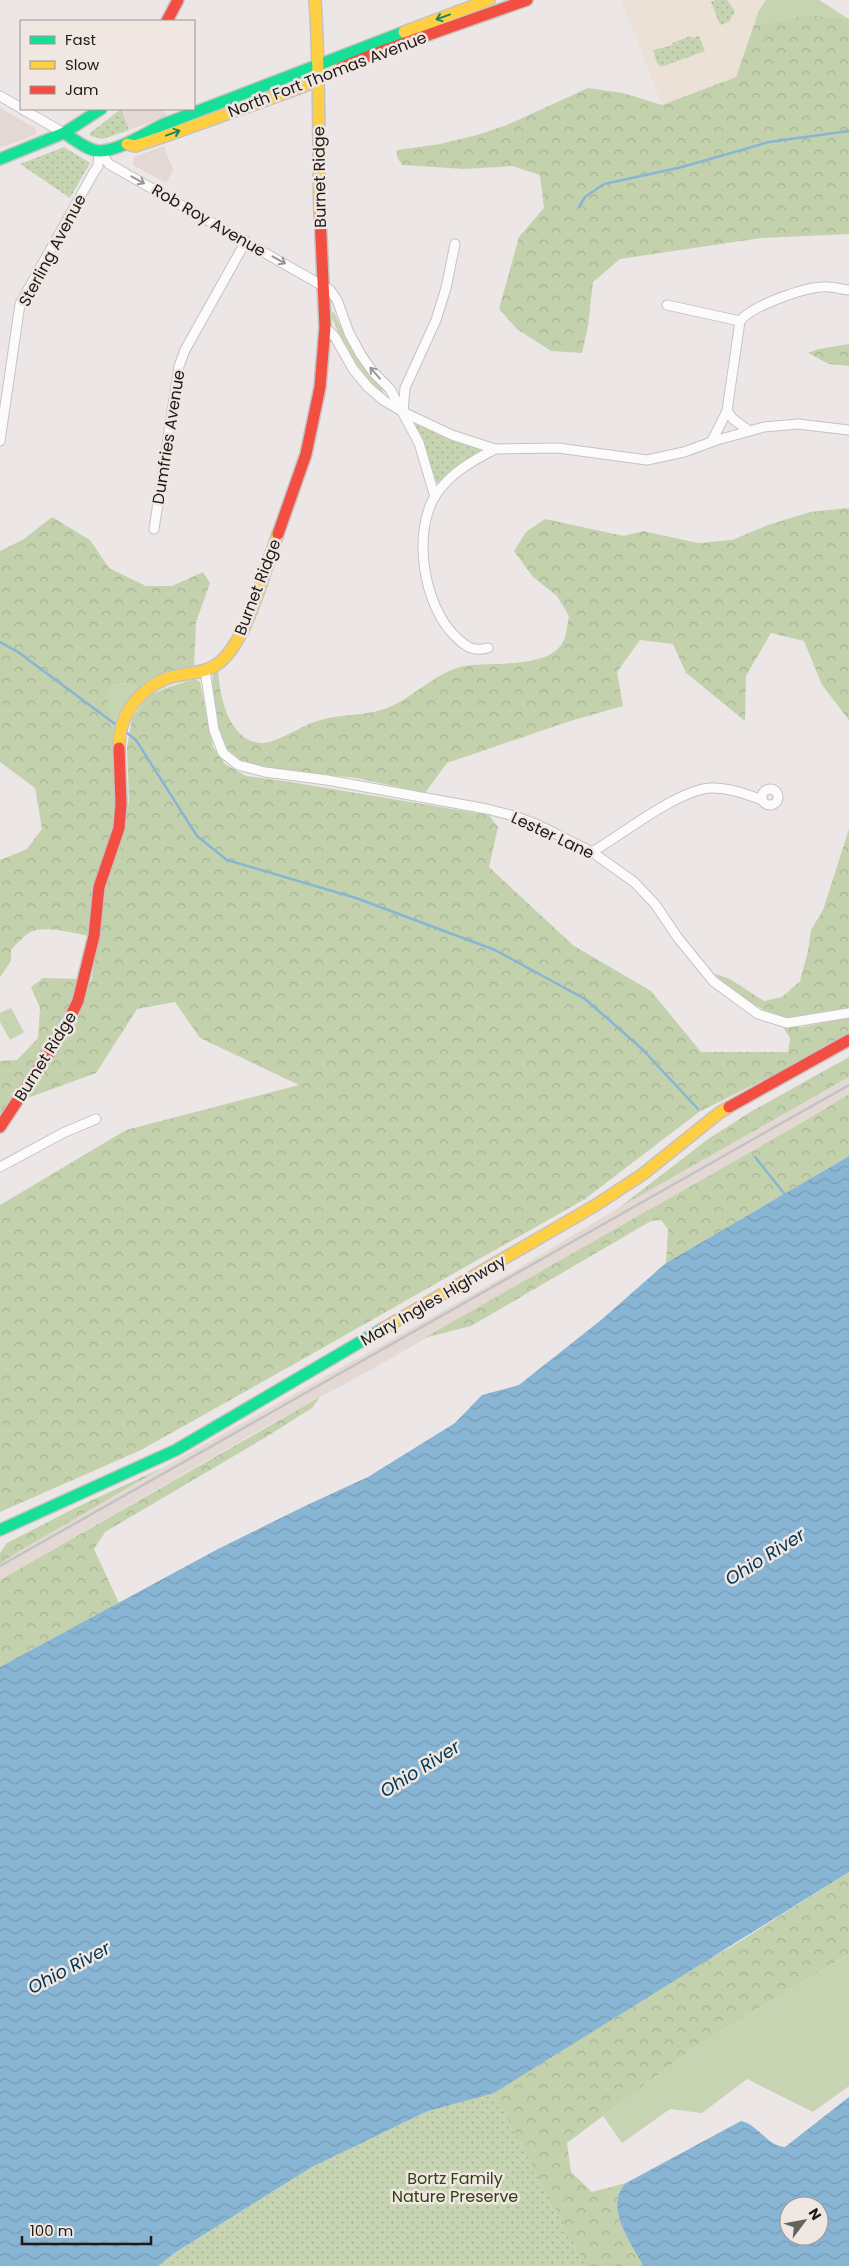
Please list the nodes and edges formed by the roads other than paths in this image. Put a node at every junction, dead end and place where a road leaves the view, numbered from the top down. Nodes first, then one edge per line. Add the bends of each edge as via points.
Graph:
1 (178, 0) edge
2 (314, 0) edge
3 (489, 0) edge
4 (527, 0) edge
5 (168, 20) edge
6 (318, 63) junction
7 (317, 78) junction
8 (0, 96) edge
9 (20, 108) edge
10 (24, 110) edge
11 (99, 110) edge
12 (64, 133) junction
13 (127, 144) junction
14 (99, 151) junction
15 (0, 159) edge
16 (246, 241) junction
17 (455, 244) dead end
18 (322, 284) junction
19 (849, 290) edge
20 (667, 305) dead end
21 (740, 321) junction
22 (325, 327) junction
23 (727, 411) junction
24 (403, 412) junction
25 (748, 430) junction
26 (849, 430) edge
27 (0, 441) edge
28 (712, 441) junction
29 (495, 449) junction
30 (435, 497) junction
31 (154, 529) dead end
32 (488, 648) dead end
33 (205, 670) junction
34 (762, 800) dead end
35 (592, 852) junction
36 (849, 1013) edge
37 (849, 1040) edge
38 (96, 1119) dead end
39 (0, 1127) edge
40 (0, 1167) edge
41 (0, 1530) edge

1 - 5 street
2 - 6 street, Burnet Ridge
3 -> 6 street, North Fort Thomas Avenue
4 - 7 street, North Fort Thomas Avenue via 371,55
6 - 7 street, Burnet Ridge
6 - 13 street, North Fort Thomas Avenue via 162,125
13 -> 7 street, North Fort Thomas Avenue via 135,146 172,134
7 - 18 street, Burnet Ridge
8 - 9 street
10 - 12 street
11 - 12 street
12 - 14 street
12 - 15 street
13 - 14 street, North Fort Thomas Avenue
14 -> 16 street, Rob Roy Avenue via 109,164
14 - 27 street, Sterling Avenue via 98,166 20,304
16 -> 18 street, Rob Roy Avenue
16 - 31 street, Dumfries Avenue via 179,366
17 - 24 street via 436,320 405,388
18 - 22 street, Burnet Ridge
24 -> 18 street via 390,389 361,355 336,298
19 - 21 street via 812,288 755,309
20 - 21 street
21 - 23 street
22 - 24 street via 368,387
22 - 33 street, Burnet Ridge via 317,404 306,454 244,628 220,662
23 - 25 street
23 - 28 street
24 - 29 street via 452,435
24 - 30 street via 424,453
25 - 26 street via 798,424
25 - 28 street
28 - 29 street via 684,452 647,460 558,448
29 - 30 street via 458,471
30 - 32 street via 423,549 432,600 447,627 464,644 470,649
33 - 35 street, Lester Lane via 214,730 223,753 238,765 505,813 536,824
33 - 39 street, Burnet Ridge via 166,679 146,690 136,697 125,717 119,739 119,828 99,887 94,936 78,1001 64,1030
34 - 35 street via 719,789 694,791
35 - 36 street, Lester Lane via 642,889 713,981 758,1014 787,1022
37 - 41 street, Mary Ingles Highway via 719,1113 643,1174 596,1205 176,1450
38 - 40 street

